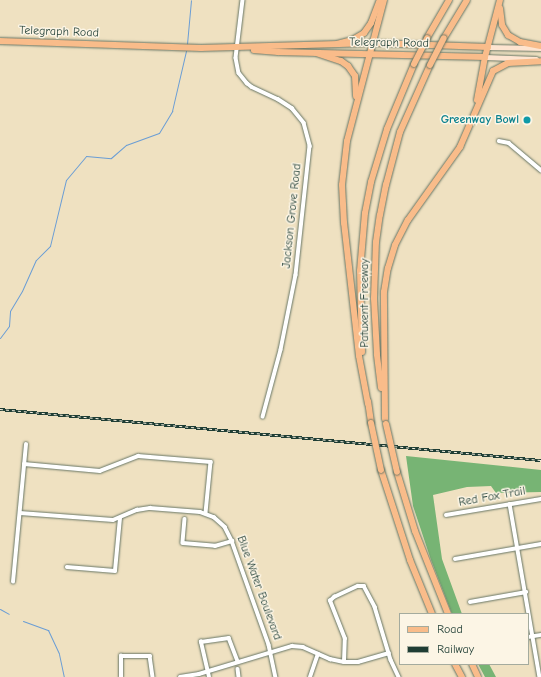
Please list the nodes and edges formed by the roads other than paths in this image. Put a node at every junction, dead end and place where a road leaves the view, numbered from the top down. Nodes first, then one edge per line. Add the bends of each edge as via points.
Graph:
1 (244, 0) edge
2 (380, 0) edge
3 (384, 0) edge
4 (449, 0) edge
5 (467, 0) edge
6 (501, 0) edge
7 (0, 41) edge
8 (372, 43) junction
9 (337, 44) junction
10 (488, 47) junction
11 (541, 47) edge
12 (237, 48) junction
13 (316, 53) junction
14 (369, 53) junction
15 (485, 57) junction
16 (541, 60) edge
17 (356, 106) junction
18 (472, 119) junction
19 (499, 141) dead end
20 (541, 170) edge
21 (368, 404) junction
22 (263, 418) dead end
23 (386, 421) junction
24 (26, 445) dead end
25 (24, 464) junction
26 (541, 499) edge
27 (510, 504) junction
28 (20, 513) junction
29 (206, 513) junction
30 (446, 516) dead end
31 (120, 518) junction
32 (185, 519) dead end
33 (232, 542) junction
34 (541, 544) edge
35 (518, 548) junction
36 (455, 559) dead end
37 (67, 567) dead end
38 (13, 582) dead end
39 (526, 592) junction
40 (470, 602) dead end
41 (432, 613) edge
42 (448, 613) edge
43 (541, 635) edge
44 (533, 636) junction
45 (529, 637) edge
46 (271, 652) junction
47 (389, 653) junction
48 (318, 654) junction
49 (238, 661) junction
50 (344, 662) junction
51 (456, 665) edge
52 (472, 665) edge
53 (238, 669) dead end
54 (207, 671) junction
55 (121, 677) edge
56 (153, 677) edge
57 (180, 677) edge
58 (209, 677) edge
59 (240, 677) edge
60 (276, 677) edge
61 (310, 677) edge
62 (399, 677) edge
63 (462, 677) edge
64 (478, 677) edge
65 (540, 677) edge

1 - 12 street, Jackson Grove Road
2 - 9 highway via 364,33
3 - 8 highway
4 - 21 highway, Patuxent Freeway, bridge via 414,64 386,129 371,182 364,220 360,271 362,356
5 - 23 highway, Patuxent Freeway, bridge via 444,38 408,112 392,158 380,215 376,242 374,324
6 - 10 highway
6 - 11 highway via 500,19 508,35 520,42
7 - 12 main road, Telegraph Road
8 - 9 main road, Telegraph Road
8 - 10 main road, Telegraph Road
8 - 14 highway
9 - 12 main road, Telegraph Road
10 - 11 main road, Telegraph Road
10 - 15 highway
12 - 13 main road, Telegraph Road
12 - 22 street, Jackson Grove Road via 237,67 242,78 252,87 292,108 304,123 310,146 295,277 281,350
13 - 14 main road, Telegraph Road
13 - 17 highway via 341,61 352,70 356,82
14 - 15 main road, Telegraph Road
14 - 17 highway
15 - 16 main road, Telegraph Road
15 - 18 highway
16 - 18 highway via 508,63 493,71
17 - 21 highway via 344,156 342,208 359,356
18 - 23 highway via 452,159 400,234 390,262 385,280 384,305
19 - 20 street via 509,143
21 - 41 highway, Patuxent Freeway, bridge via 381,470 407,554
23 - 42 highway, Patuxent Freeway, bridge via 397,472 415,530
24 - 25 street
25 - 28 street
25 - 29 street via 100,471 138,456 211,462
26 - 27 street, Red Fox Trail
27 - 30 street, Red Fox Trail
27 - 35 street
28 - 31 street, Blue Water Boulevard via 103,521
28 - 38 street
29 - 31 street, Blue Water Boulevard via 150,508 137,510
29 - 33 street, Blue Water Boulevard via 222,523
31 - 37 street via 115,571
32 - 33 street via 183,543 215,546
33 - 46 street, Blue Water Boulevard
34 - 35 street
35 - 36 street
35 - 39 street
39 - 40 street
39 - 44 street
43 - 44 street
44 - 45 street
44 - 65 street
46 - 48 street via 288,646 298,646
46 - 49 street
46 - 60 street, Blue Water Boulevard
47 - 50 street via 358,662
47 - 50 street via 375,607 368,590 361,585 330,601 345,639
47 - 62 street
48 - 50 street
48 - 61 street
49 - 54 street
49 - 54 street via 230,638 201,642
51 - 63 highway
52 - 64 highway
53 - 59 street
54 - 57 street
54 - 58 street
55 - 56 street via 121,656 150,656

